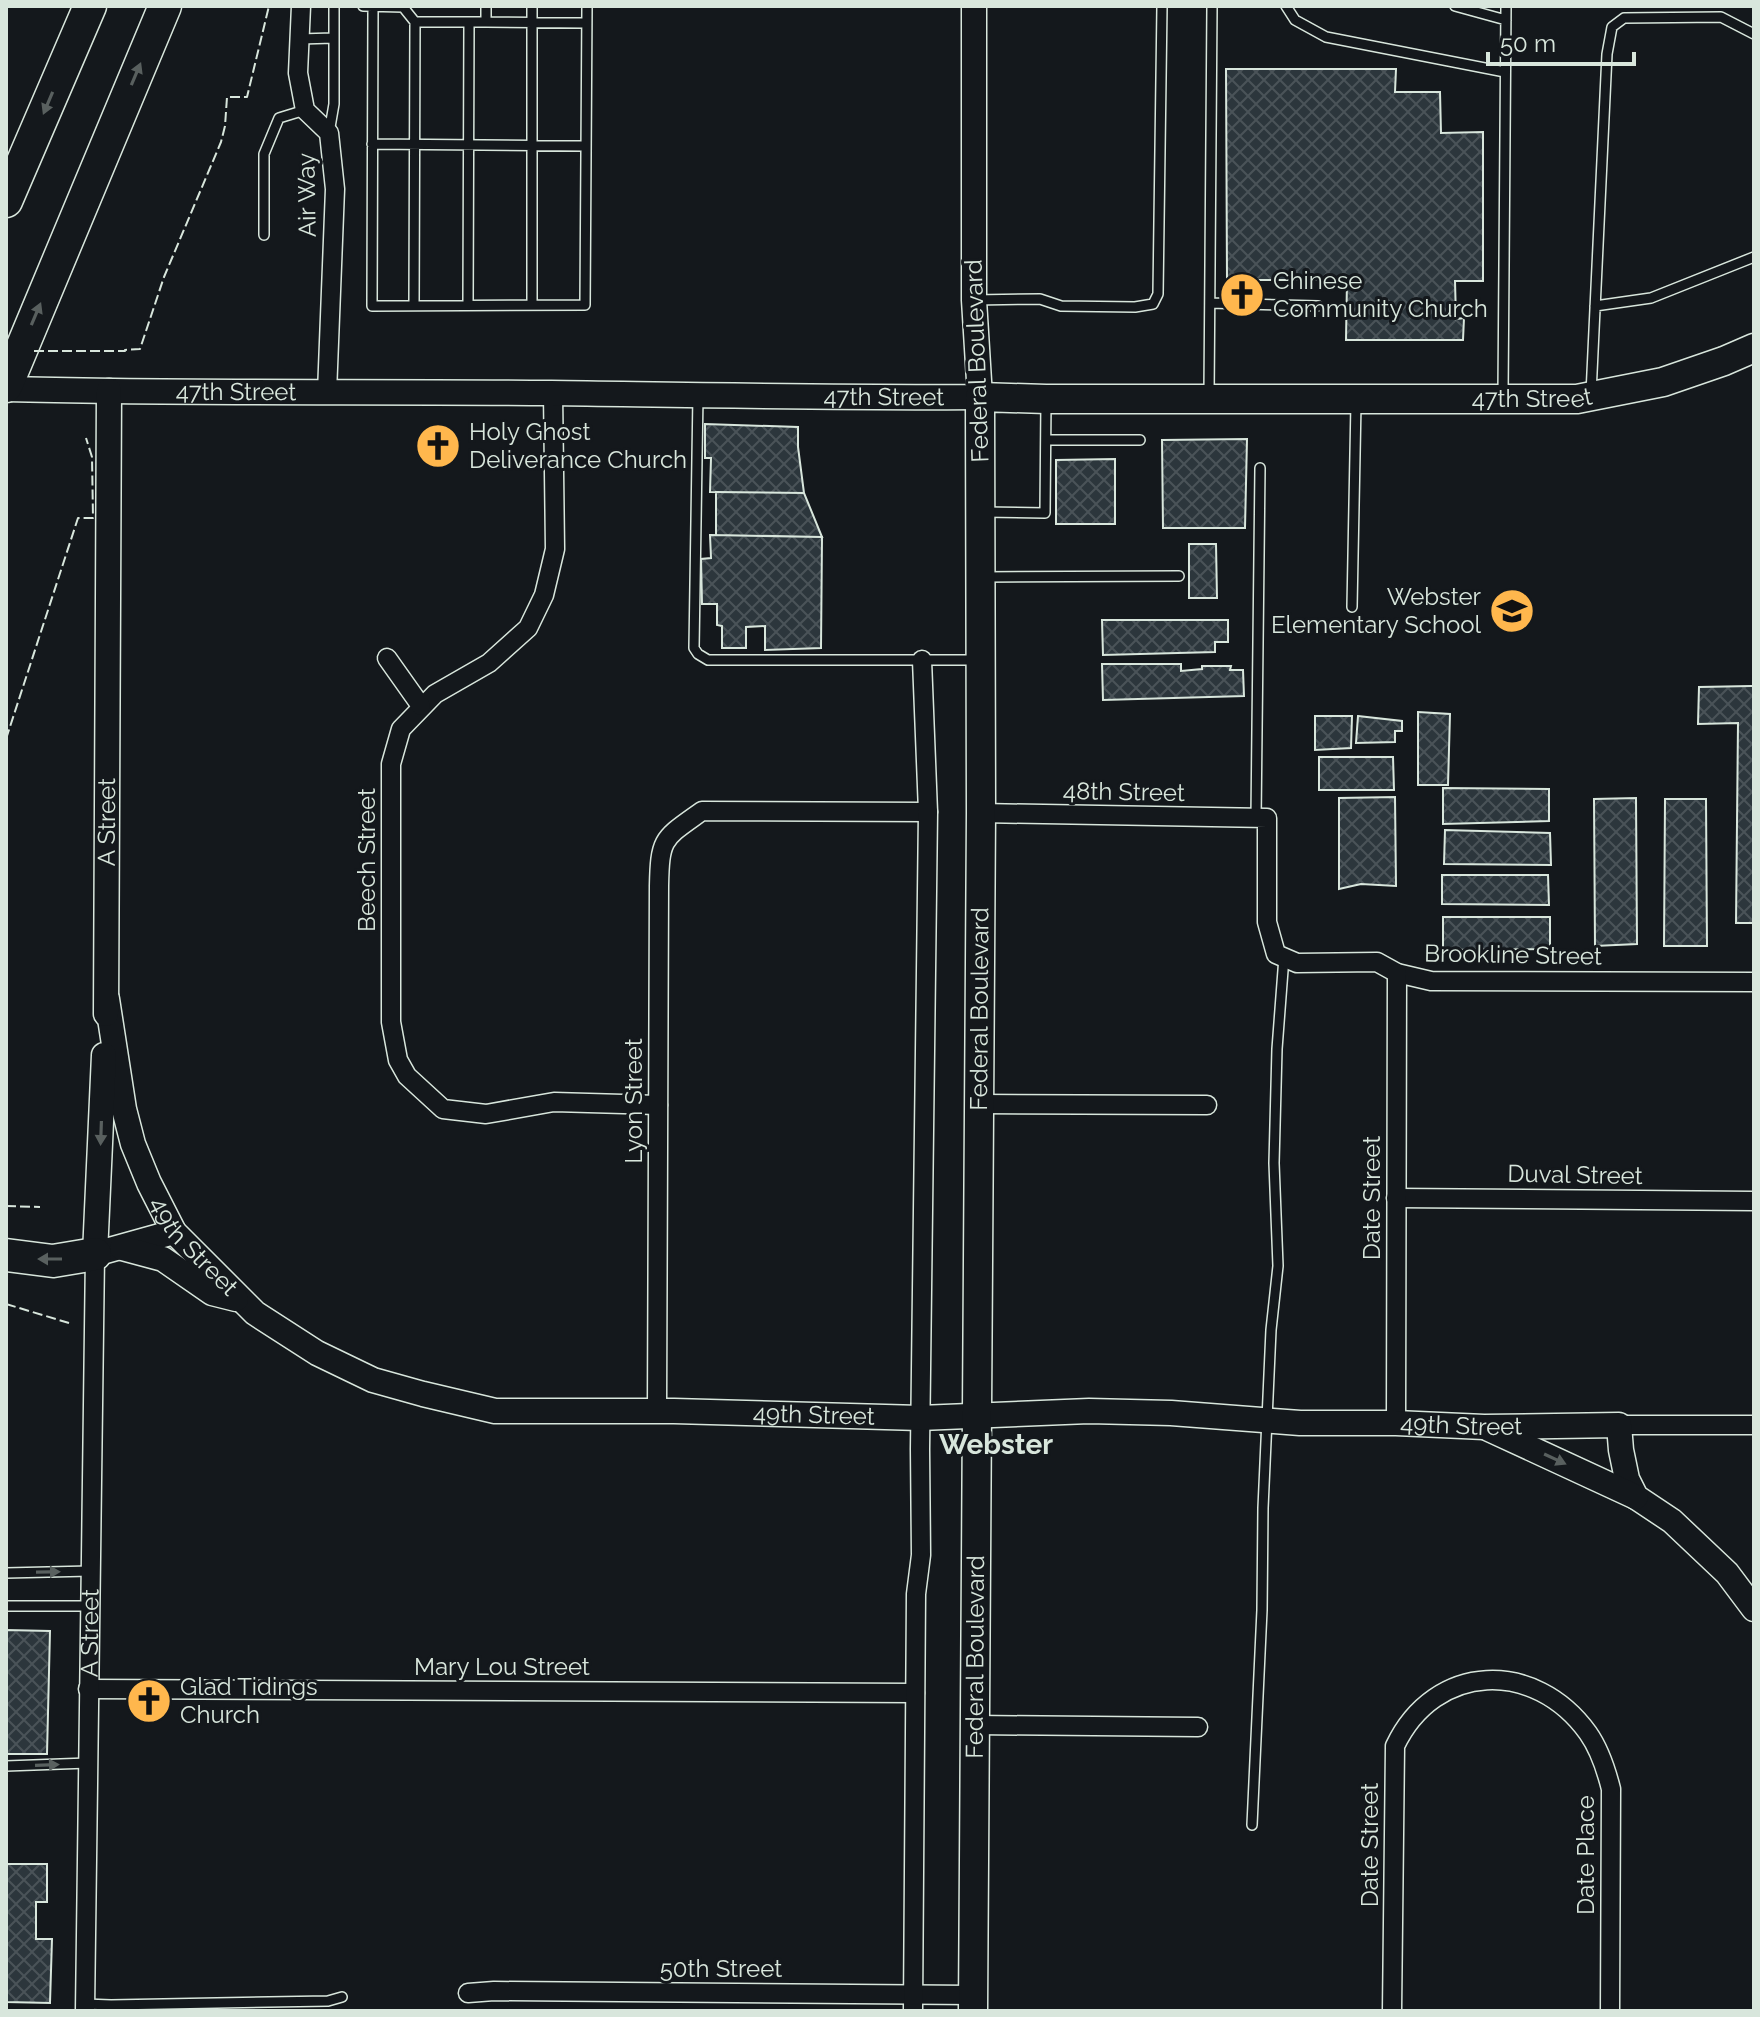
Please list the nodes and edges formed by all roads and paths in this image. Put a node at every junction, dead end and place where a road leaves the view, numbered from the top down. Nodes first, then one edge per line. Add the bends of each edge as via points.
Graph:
1 (90, 6) edge
2 (165, 6) edge
3 (301, 6) edge
4 (334, 6) edge
5 (486, 6) edge
6 (532, 6) edge
7 (587, 6) edge
8 (974, 6) edge
9 (1162, 6) edge
10 (1212, 6) edge
11 (1286, 6) edge
12 (1455, 6) edge
13 (1506, 6) edge
14 (368, 7) edge
15 (1506, 20) junction
16 (415, 22) junction
17 (469, 22) junction
18 (486, 22) junction
19 (532, 22) junction
20 (586, 23) junction
21 (1754, 34) edge
22 (333, 38) junction
23 (300, 39) junction
24 (1505, 72) junction
25 (305, 110) junction
26 (329, 133) junction
27 (372, 144) junction
28 (414, 144) junction
29 (468, 145) junction
30 (532, 146) junction
31 (586, 146) junction
32 (6, 201) edge
33 (264, 235) dead end
34 (1754, 257) edge
35 (974, 300) junction
36 (1210, 303) junction
37 (468, 305) junction
38 (532, 305) junction
39 (414, 306) junction
40 (1318, 306) dead end
41 (1595, 306) junction
42 (1754, 348) edge
43 (6, 388) edge
44 (109, 391) junction
45 (327, 393) junction
46 (553, 393) junction
47 (698, 395) junction
48 (1591, 396) junction
49 (980, 397) junction
50 (1046, 399) junction
51 (1209, 399) junction
52 (1356, 399) junction
53 (1503, 399) junction
54 (1047, 440) junction
55 (1140, 440) dead end
56 (1260, 468) dead end
57 (980, 512) junction
58 (1179, 576) dead end
59 (980, 577) junction
60 (1352, 607) dead end
61 (387, 658) dead end
62 (922, 660) junction
63 (980, 660) junction
64 (421, 706) junction
65 (928, 812) junction
66 (981, 813) junction
67 (1262, 818) junction
68 (1280, 956) junction
69 (1397, 973) junction
70 (1754, 982) edge
71 (107, 999) junction
72 (979, 1104) junction
73 (658, 1105) junction
74 (1207, 1105) dead end
75 (1396, 1198) junction
76 (1754, 1201) edge
77 (174, 1232) junction
78 (107, 1251) junction
79 (6, 1255) edge
80 (242, 1301) junction
81 (657, 1411) junction
82 (977, 1415) junction
83 (920, 1418) junction
84 (1267, 1420) junction
85 (1396, 1423) junction
86 (1619, 1425) junction
87 (1754, 1425) edge
88 (1484, 1427) junction
89 (1636, 1497) junction
90 (90, 1571) junction
91 (6, 1573) edge
92 (6, 1606) edge
93 (90, 1606) junction
94 (1754, 1609) edge
95 (1529, 1686) joint
96 (88, 1689) junction
97 (915, 1693) junction
98 (975, 1725) junction
99 (1198, 1727) dead end
100 (88, 1763) junction
101 (6, 1766) edge
102 (1252, 1825) dead end
103 (468, 1993) dead end
104 (342, 1997) dead end
105 (913, 2002) edge
106 (973, 2003) edge
107 (85, 2007) edge
108 (1392, 2011) edge
109 (1610, 2011) edge

1 -> 32 highway
43 -> 2 highway
3 - 23 street
4 - 22 lane
5 - 18 lane
6 - 19 lane
7 - 20 lane
8 - 35 street, Federal Boulevard
9 - 35 lane via 1158,294 1153,304 1061,306 1040,299
10 - 36 lane
11 - 24 lane via 1295,20 1326,37
12 - 15 lane
13 - 15 lane
14 - 16 lane via 403,7
14 - 27 lane
15 - 24 lane
16 - 17 lane
16 - 28 lane
17 - 18 lane
17 - 29 lane
18 - 19 lane
19 - 20 lane
19 - 30 lane
20 - 31 lane
21 - 41 lane via 1721,17 1624,18 1612,27
22 - 23 lane
22 - 26 lane
23 - 25 street via 298,73
24 - 53 lane
25 - 26 street, Air Way
25 - 33 lane via 279,118 264,154
26 - 45 street, Air Way via 335,189
27 - 28 lane
27 - 39 lane via 372,306
28 - 29 lane
28 - 39 lane
29 - 30 lane
29 - 37 lane
30 - 31 lane
30 - 38 lane
31 - 38 lane via 585,305
34 - 41 lane via 1651,298
35 - 49 street, Federal Boulevard
36 - 40 lane
36 - 51 lane
37 - 38 lane
37 - 39 lane
41 - 48 lane
42 - 48 main road, 47th Street via 1663,382
43 - 44 street, 47th Street
44 - 45 street, 47th Street
44 - 71 street, A Street
45 - 46 street, 47th Street
46 - 47 street, 47th Street
46 - 64 street, Beech Street via 555,549 544,595 528,628 489,663
47 - 49 street, 47th Street
47 - 62 lane via 698,654 708,660
48 - 53 main road, 47th Street
49 - 50 main road, 47th Street
49 - 57 main road, Federal Boulevard
50 - 51 main road, 47th Street
50 - 54 lane
51 - 52 main road, 47th Street
52 - 53 main road, 47th Street
52 - 60 lane
54 - 55 lane
54 - 57 lane via 1045,513
56 - 67 lane
57 - 59 main road, Federal Boulevard
58 - 59 lane
59 - 63 main road, Federal Boulevard
61 - 64 street
62 - 63 lane
62 - 65 street
63 - 66 main road, Federal Boulevard
64 - 73 street, Beech Street via 401,729 391,764 391,1022 398,1060 407,1076 443,1109 486,1114 554,1102
65 - 73 street, Lyon Street via 702,811 674,831 659,858
65 - 83 street
66 - 67 street, 48th Street
66 - 72 main road, Federal Boulevard
67 - 68 street via 1267,922
68 - 69 street, Brookline Street via 1297,963 1377,962
68 - 84 lane via 1274,1163 1278,1266
69 - 70 street, Brookline Street via 1431,981
69 - 75 street, Date Street
71 - 77 street, 49th Street via 133,1144
71 -> 78 street, A Street
72 - 74 street
72 - 82 main road, Federal Boulevard
73 - 81 street, Lyon Street
75 - 76 street, Duval Street
75 - 85 street, Date Street
77 - 78 street
77 - 80 street, 49th Street
78 -> 79 highway via 53,1261
78 - 80 street via 163,1259 212,1293
78 - 90 street, A Street
80 - 81 street, 49th Street via 317,1353 373,1380 423,1394 495,1411
81 - 83 street, 49th Street
82 - 83 street, 49th Street
82 - 84 street, 49th Street via 1151,1412
82 - 98 main road, Federal Boulevard
83 - 97 street
84 - 85 street, 49th Street
84 - 102 lane
85 - 88 street, 49th Street
86 - 87 street, 49th Street
86 - 88 street, 49th Street
86 - 89 street via 1627,1479
88 -> 89 street
89 - 94 street via 1672,1521 1727,1573
91 -> 90 lane
90 - 93 street, A Street
92 - 93 lane
93 - 96 street, A Street
95 - 108 street, Date Street via 1499,1680 1448,1689 1411,1718 1395,1746
95 - 109 street, Date Place via 1578,1720 1600,1752 1611,1789
96 - 97 street, Mary Lou Street
96 - 100 street, A Street
97 - 105 street
98 - 99 street
98 - 106 main road, Federal Boulevard
101 -> 100 lane
100 - 107 street, A Street
103 - 105 street, 50th Street
104 - 107 lane
105 - 106 street, 50th Street

